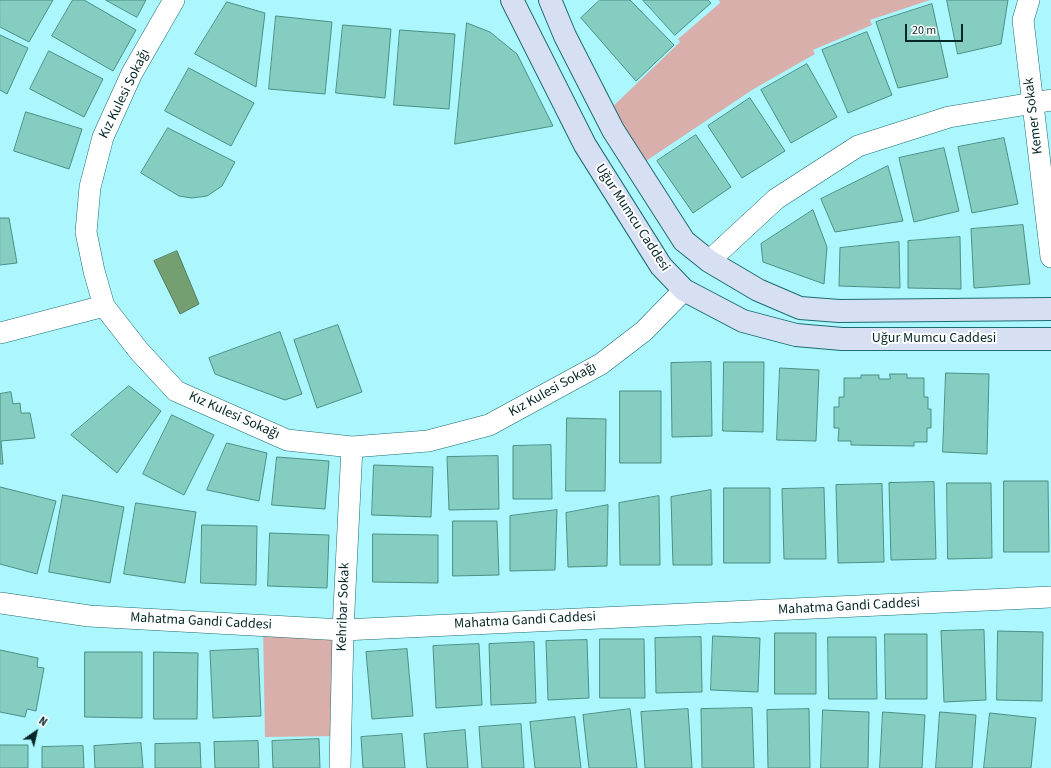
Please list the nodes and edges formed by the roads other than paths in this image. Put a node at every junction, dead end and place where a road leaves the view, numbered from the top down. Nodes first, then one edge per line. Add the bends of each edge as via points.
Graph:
1 (174, 0) edge
2 (512, 0) edge
3 (550, 0) edge
4 (1030, 0) edge
5 (1041, 101) edge
6 (1051, 257) edge
7 (709, 261) junction
8 (684, 290) junction
9 (104, 306) junction
10 (1051, 309) edge
11 (0, 333) edge
12 (1051, 339) edge
13 (352, 447) junction
14 (1051, 597) edge
15 (0, 603) edge
16 (343, 630) junction
17 (340, 768) edge

1 - 9 street, Kız Kulesi Sokağı via 132,73 102,137 90,187 86,232
2 - 8 main road, Uğur Mumcu Caddesi via 585,145 661,266
3 - 7 main road, Uğur Mumcu Caddesi via 565,36 613,130 684,241
4 - 5 street, Kemer Sokak via 1023,20
5 - 6 street, Kemer Sokak
5 - 7 street via 949,117 858,146 776,199
7 - 10 main road, Uğur Mumcu Caddesi via 758,290 800,308 839,311
8 - 12 main road, Uğur Mumcu Caddesi via 743,320 796,335 842,339
8 - 13 street, Kız Kulesi Sokağı via 644,331 601,364 489,425 428,441
9 - 11 street
9 - 13 street, Kız Kulesi Sokağı via 139,351 176,391 287,440
13 - 16 street, Kehribar Sokak
14 - 16 street, Mahatma Gandi Caddesi
15 - 16 street, Mahatma Gandi Caddesi via 89,616
16 - 17 street, Kehribar Sokak

